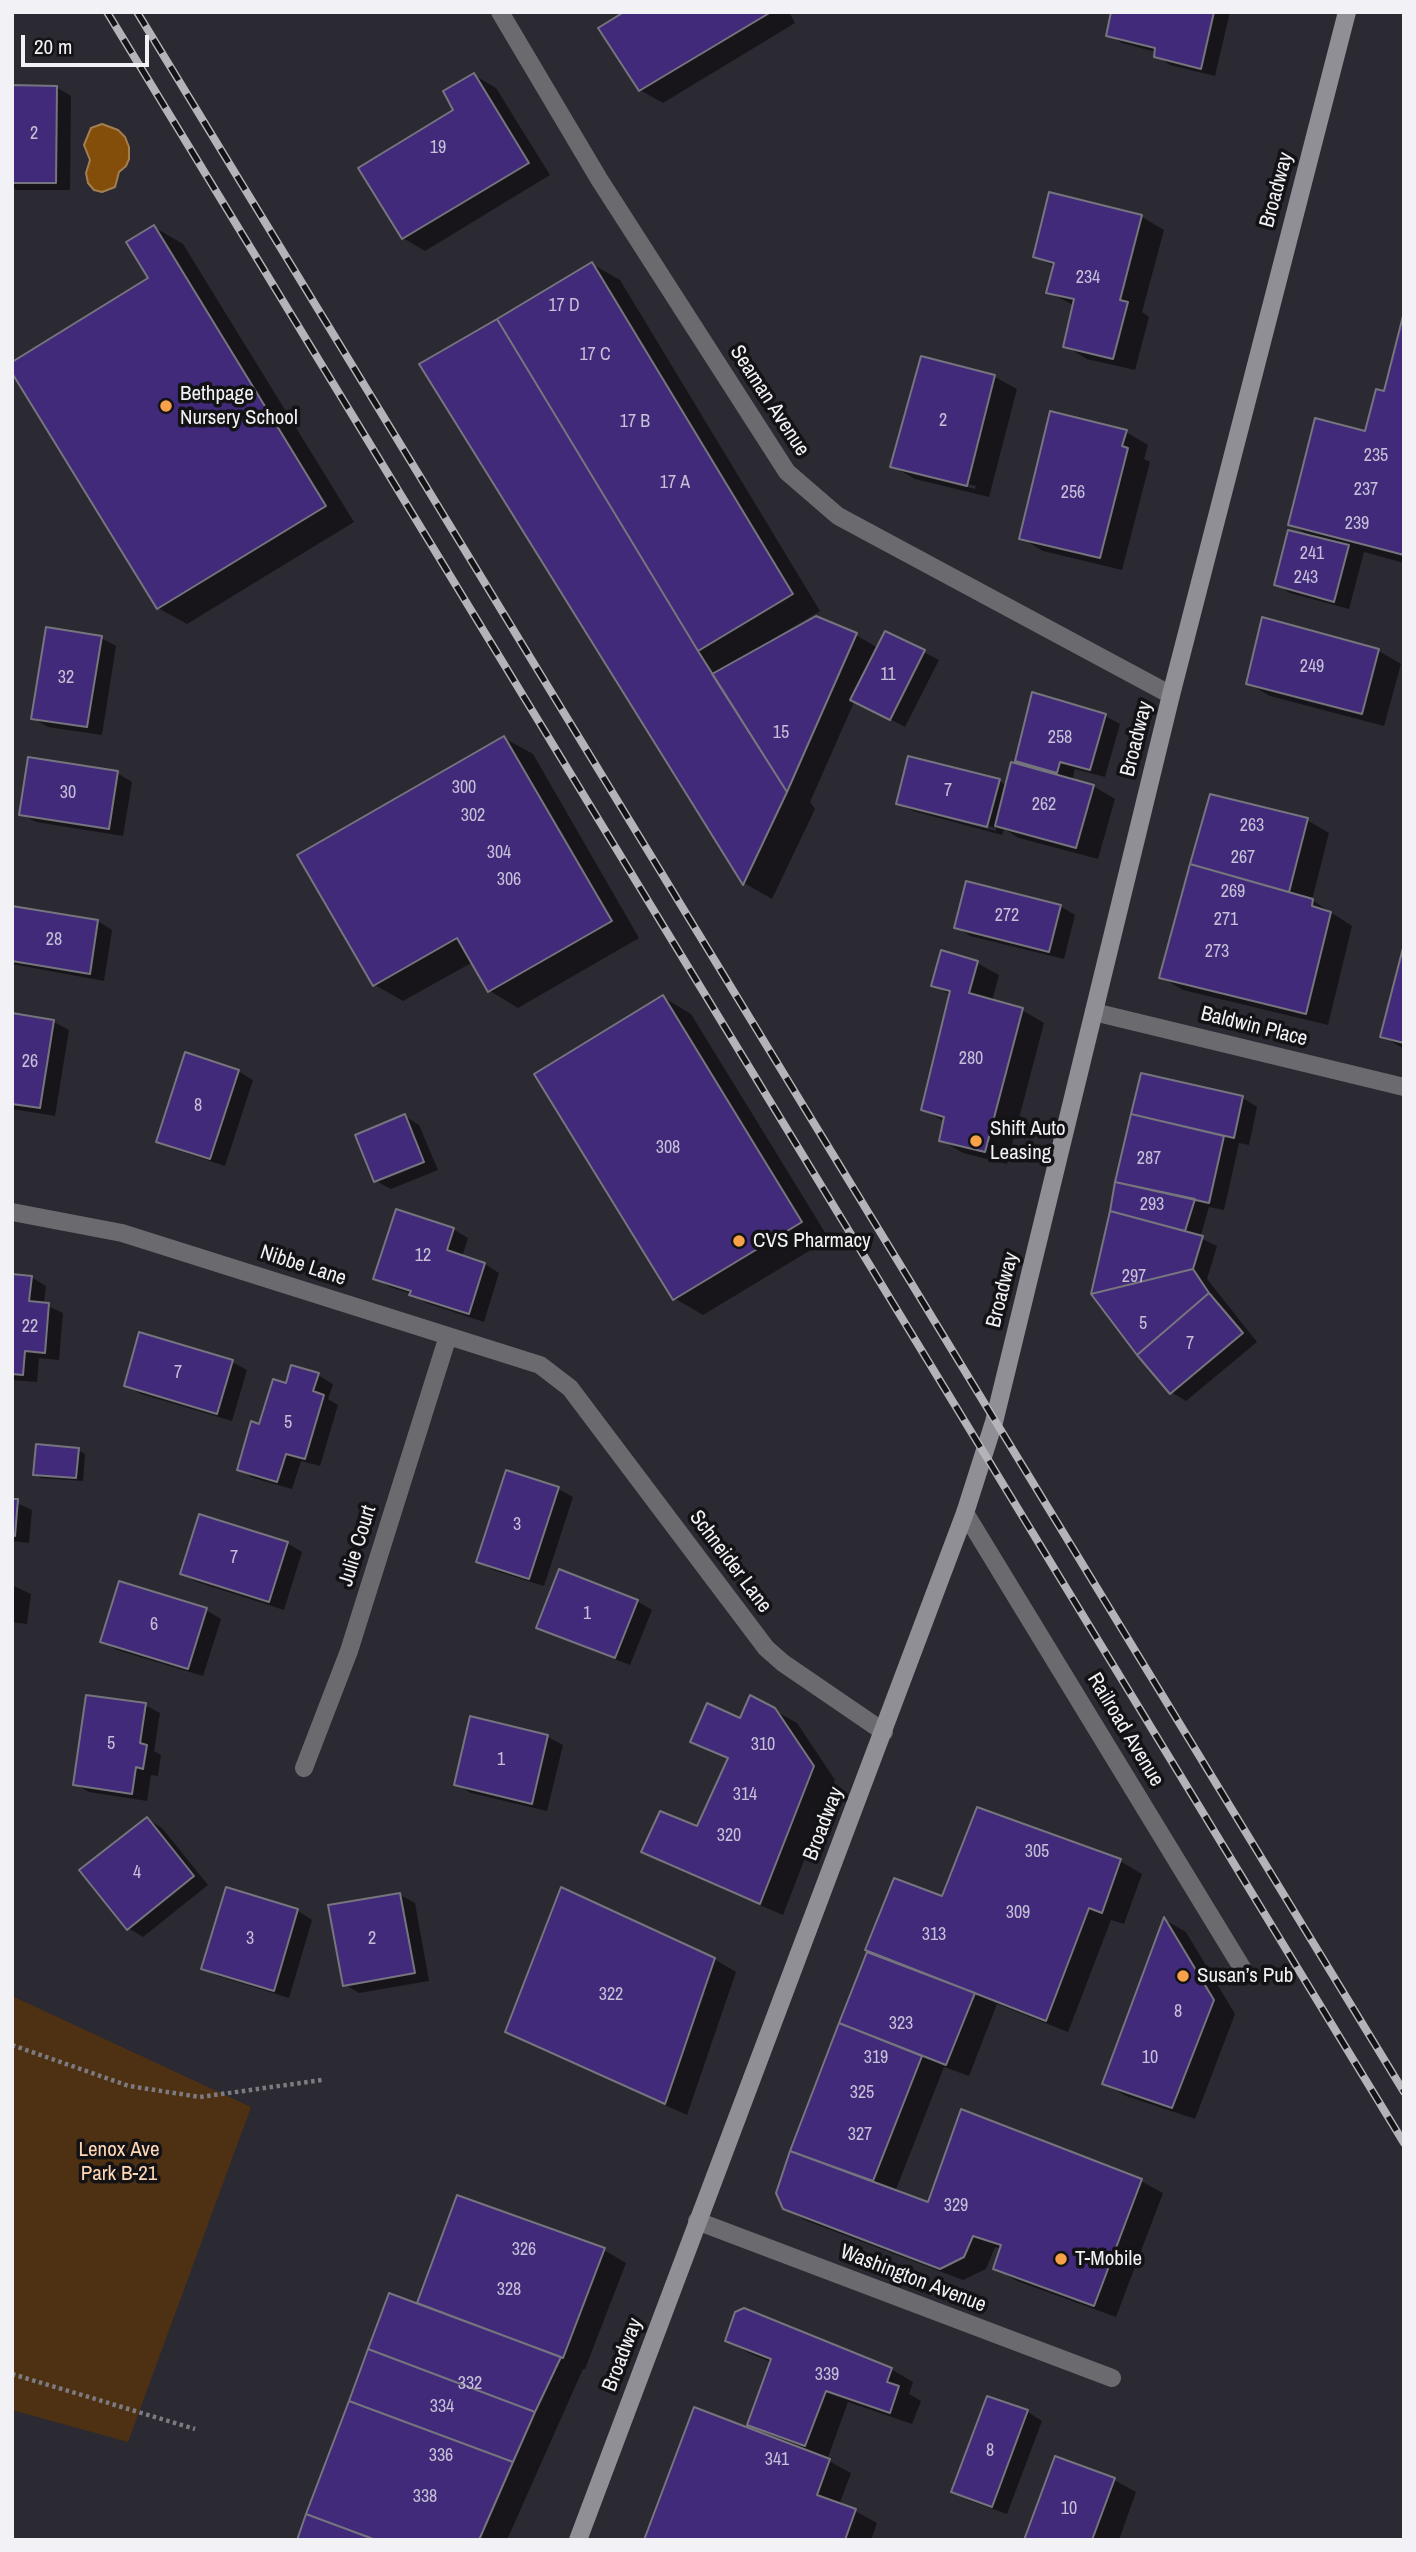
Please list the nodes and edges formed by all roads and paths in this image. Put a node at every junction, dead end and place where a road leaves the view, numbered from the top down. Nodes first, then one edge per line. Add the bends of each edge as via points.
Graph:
1 (500, 12) edge
2 (1347, 12) edge
3 (1171, 695) junction
4 (1094, 1012) junction
5 (1404, 1087) edge
6 (12, 1212) edge
7 (447, 1336) junction
8 (570, 1388) joint
9 (965, 1513) junction
10 (884, 1732) junction
11 (304, 1768) dead end
12 (1244, 1971) dead end
13 (12, 2045) edge
14 (322, 2080) dead end
15 (697, 2221) junction
16 (12, 2374) edge
17 (1112, 2378) dead end
18 (195, 2429) dead end
19 (578, 2540) edge

1 - 3 street, Seaman Avenue via 598,178 787,472 838,516
2 - 3 main road, Broadway
3 - 4 main road, Broadway
4 - 5 street, Baldwin Place
4 - 9 main road, Broadway via 999,1401
6 - 7 street, Nibbe Lane via 122,1233
7 - 8 street, Nibbe Lane via 540,1365
7 - 11 street, Julie Court via 349,1651
8 - 10 street, Schneider Lane via 766,1648
9 - 10 main road, Broadway
9 - 12 street, Railroad Avenue
10 - 15 main road, Broadway
13 - 14 path via 128,2086 200,2098
15 - 17 street, Washington Avenue
15 - 19 main road, Broadway
16 - 18 path

